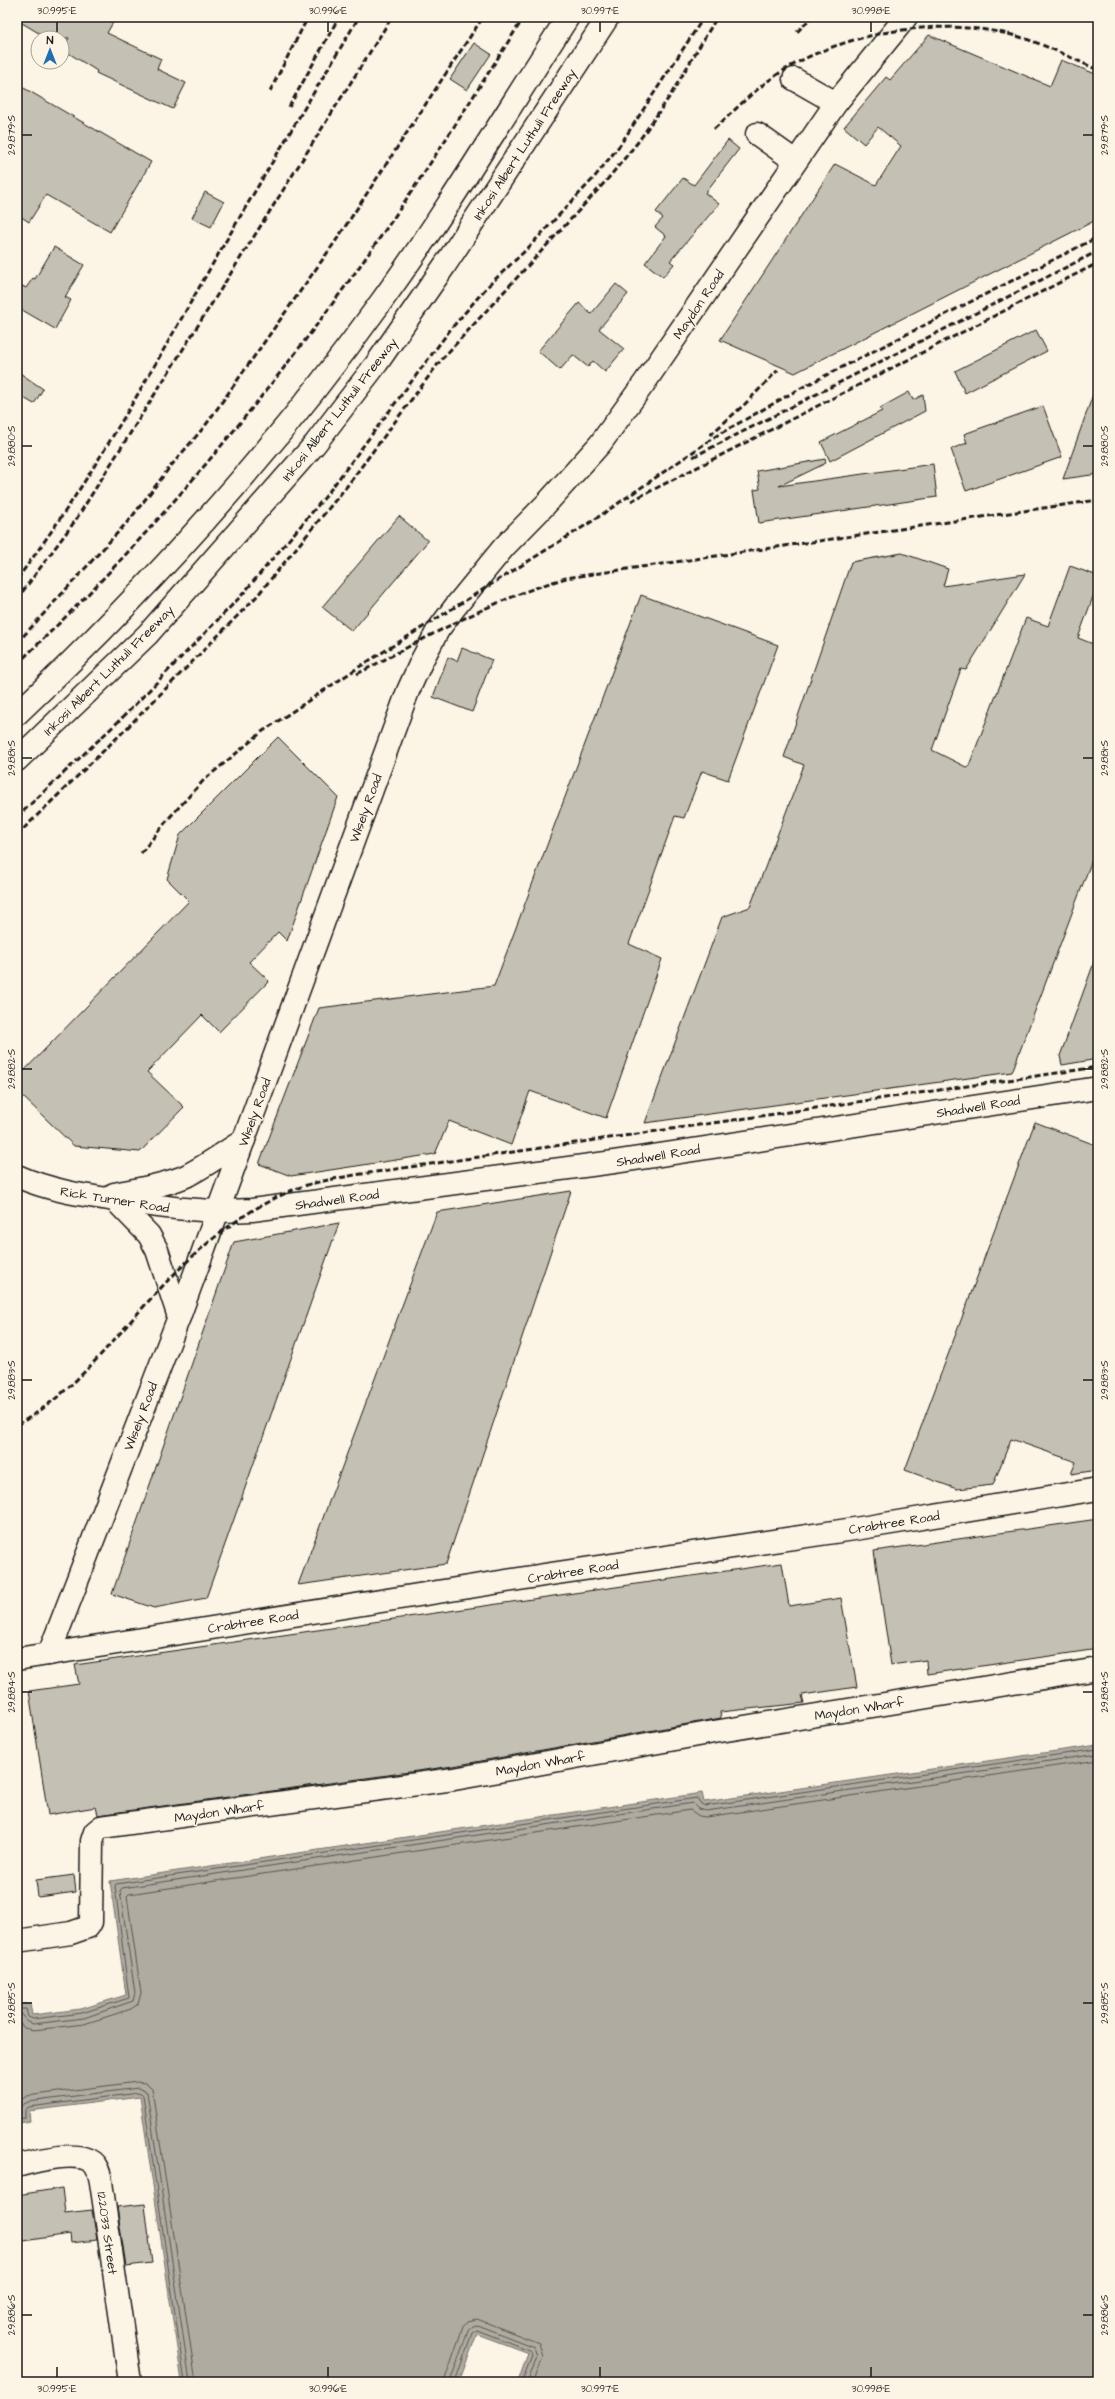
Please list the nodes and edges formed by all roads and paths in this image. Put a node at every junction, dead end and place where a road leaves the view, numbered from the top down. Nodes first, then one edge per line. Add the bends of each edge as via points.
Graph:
1 (568, 17) edge
2 (608, 17) edge
3 (906, 17) edge
4 (794, 79) dead end
5 (836, 103) junction
6 (757, 134) dead end
7 (795, 161) junction
8 (476, 580) joint
9 (17, 714) edge
10 (17, 760) edge
11 (1098, 1088) edge
12 (244, 1140) junction
13 (17, 1176) edge
14 (107, 1199) junction
15 (216, 1212) junction
16 (179, 1317) junction
17 (1098, 1489) edge
18 (49, 1654) junction
19 (17, 1659) edge
20 (1098, 1669) edge
21 (17, 1941) edge
22 (17, 2166) edge
23 (130, 2382) edge

1 - 9 main road via 382,301 318,387 161,572 98,638
2 - 10 main road, Inkosi Albert Luthuli Freeway via 377,363 315,444 148,634
3 - 5 main road, Maydon Road
4 - 5 main road
5 - 7 main road, Maydon Road
6 - 7 main road
7 - 8 main road, Maydon Road via 600,444
8 - 12 main road, Wisely Road via 438,630 408,691
11 - 15 main road, Shadwell Road via 606,1163 252,1210
12 - 14 main road via 185,1176
12 - 15 main road, Wisely Road
13 - 14 main road, Rick Turner Road via 39,1186
14 - 15 main road, Rick Turner Road
14 - 16 main road via 149,1235 157,1250
15 - 16 main road, Wisely Road
16 - 18 main road, Wisely Road
17 - 18 main road, Crabtree Road
18 - 19 main road, Crabtree Road
20 - 21 main road, Maydon Wharf via 714,1732 454,1779 101,1827 95,1832 92,1841 91,1922 83,1930
22 - 23 main road, 122033 Street via 66,2156 95,2164 100,2175

